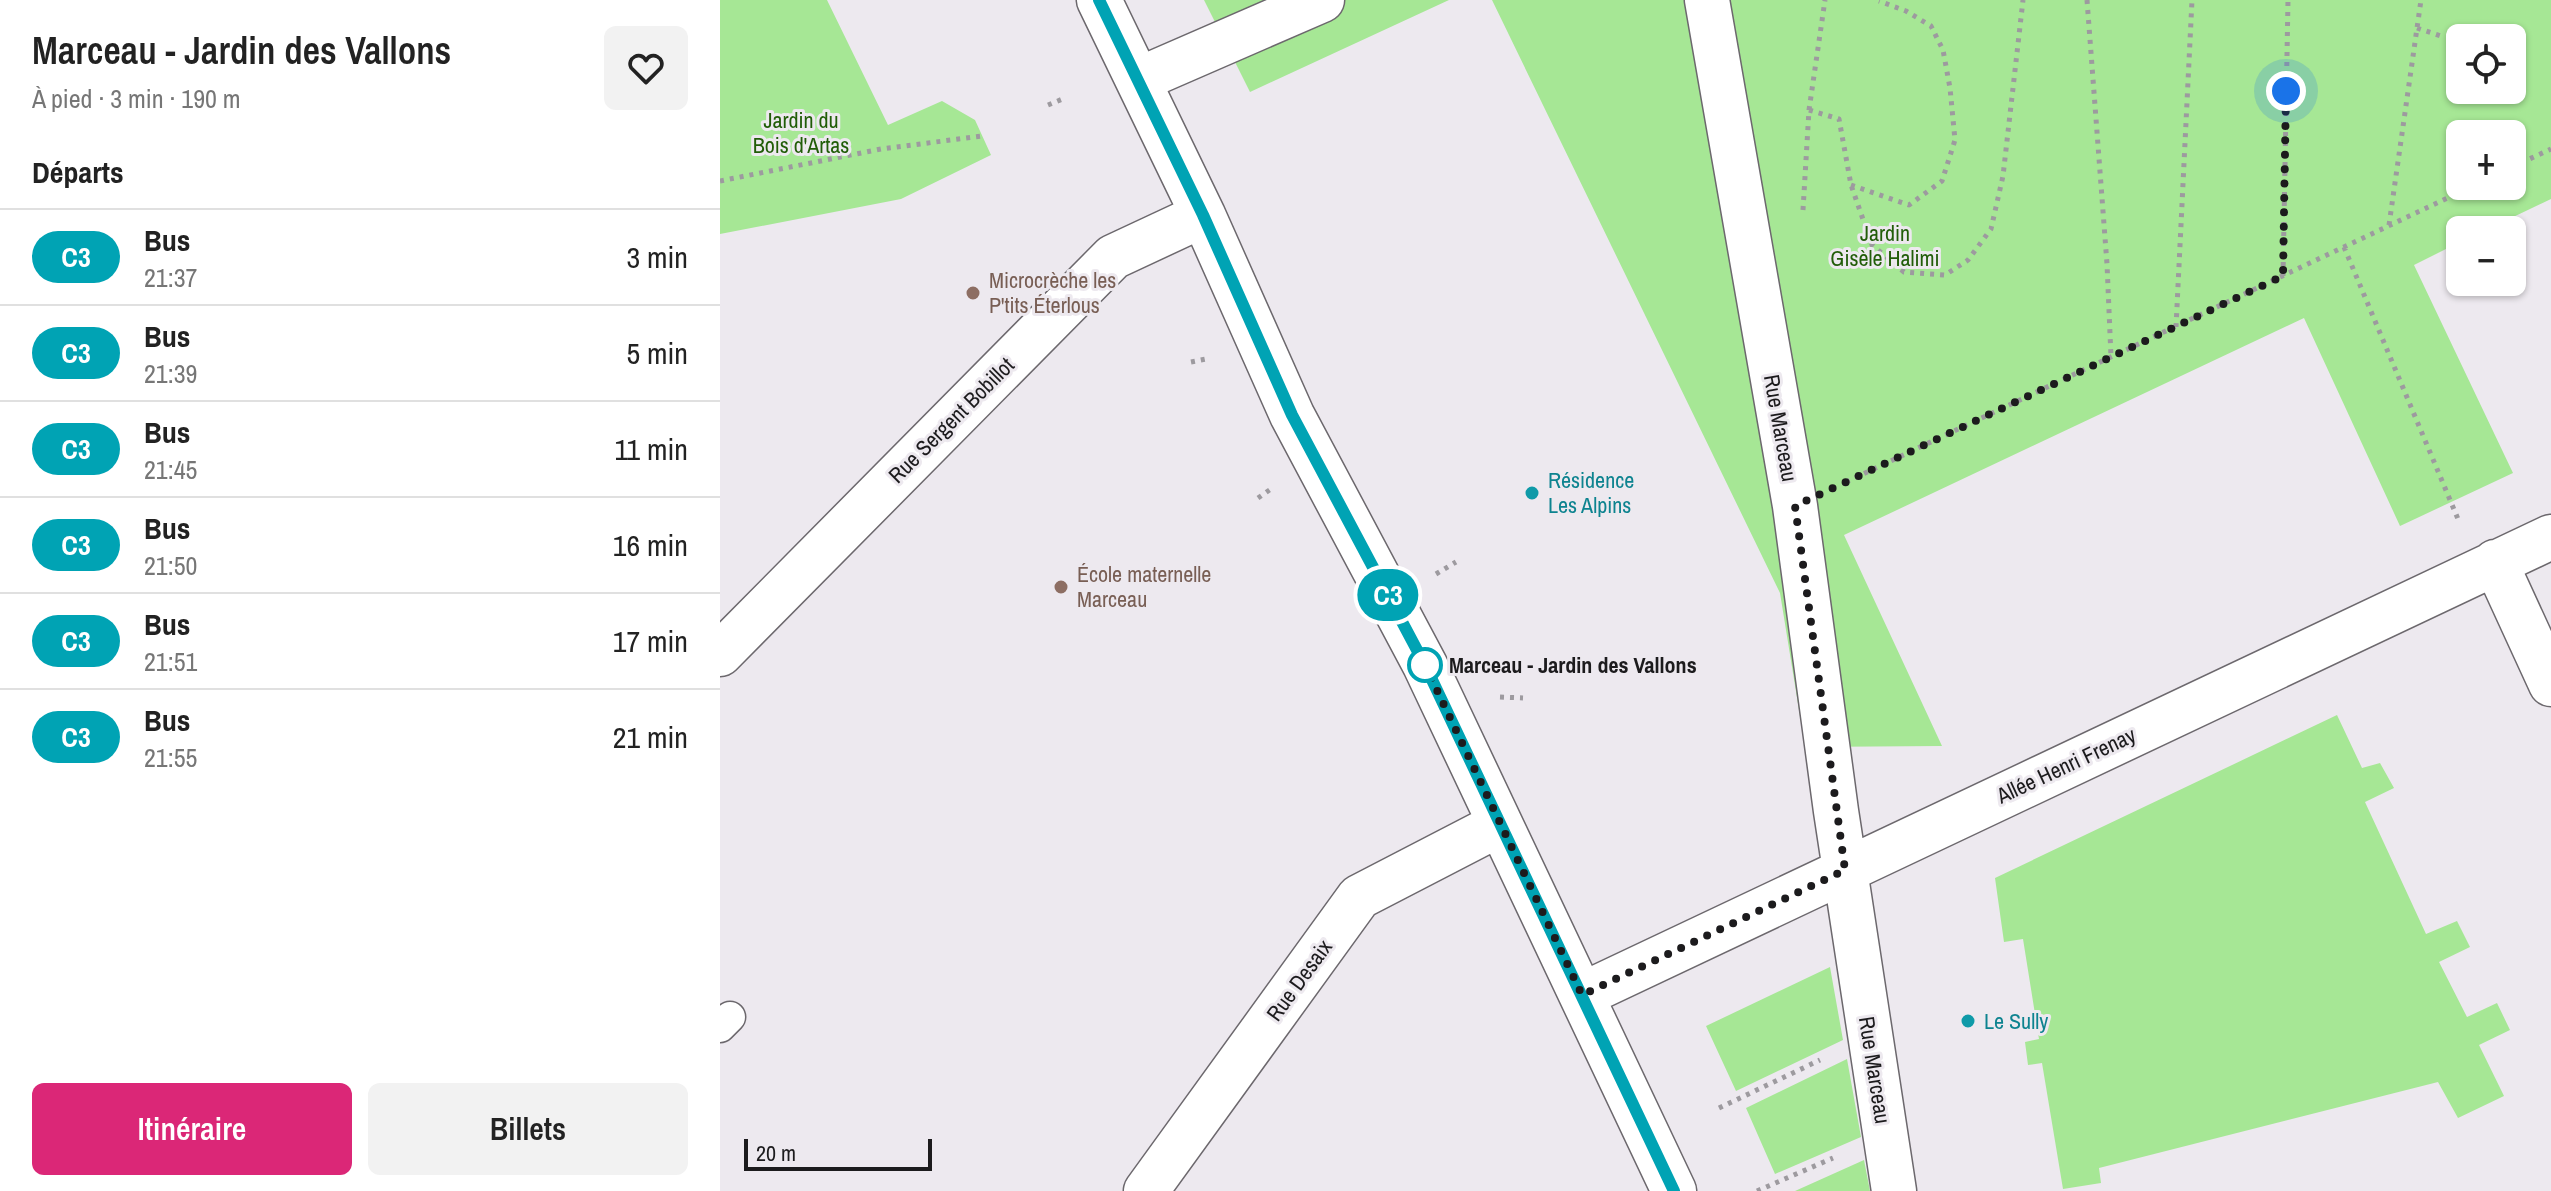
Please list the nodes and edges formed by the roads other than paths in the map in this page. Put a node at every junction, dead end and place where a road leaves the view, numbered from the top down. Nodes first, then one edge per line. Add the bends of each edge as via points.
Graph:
1 (1099, 0) edge
2 (1322, 0) edge
3 (1707, 0) edge
4 (1138, 80) junction
5 (1203, 215) junction
6 (2551, 537) edge
7 (2487, 567) junction
8 (720, 654) edge
9 (2551, 684) edge
10 (1500, 824) junction
11 (1845, 870) junction
12 (1582, 995) junction
13 (1146, 1191) edge
14 (1674, 1191) edge
15 (1894, 1191) edge

1 - 4 street
2 - 4 street
3 - 11 street, Rue Marceau via 1795,506
4 - 5 street
5 - 8 street, Rue Sergent Bobillot via 1113,257
5 - 10 street via 1292,415 1425,665
6 - 7 street, Allée Henri Frenay
7 - 9 street
7 - 11 street, Allée Henri Frenay
10 - 12 street
10 - 13 street, Rue Desaix via 1359,897
11 - 12 street, Allée Henri Frenay
11 - 15 street, Rue Marceau
12 - 14 street

